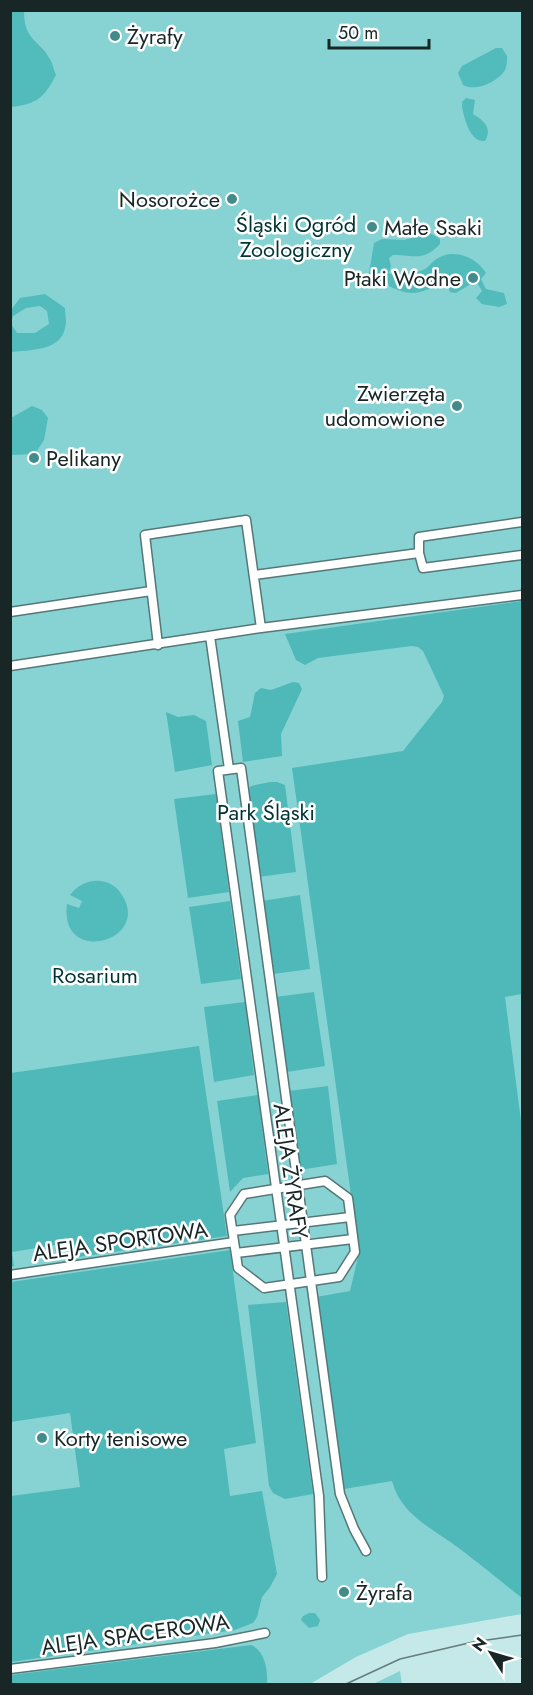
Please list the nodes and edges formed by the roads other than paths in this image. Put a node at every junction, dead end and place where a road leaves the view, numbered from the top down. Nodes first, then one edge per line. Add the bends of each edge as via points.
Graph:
1 (522, 522) edge
2 (419, 553) junction
3 (522, 555) edge
4 (254, 575) junction
5 (152, 591) junction
6 (522, 595) edge
7 (10, 612) edge
8 (261, 628) junction
9 (210, 636) junction
10 (158, 645) junction
11 (10, 666) edge
12 (229, 769) junction
13 (297, 1186) junction
14 (275, 1189) junction
15 (350, 1217) junction
16 (302, 1223) junction
17 (280, 1226) junction
18 (233, 1231) junction
19 (353, 1239) junction
20 (234, 1242) junction
21 (305, 1245) junction
22 (283, 1248) junction
23 (236, 1253) junction
24 (10, 1275) edge
25 (310, 1281) junction
26 (288, 1285) junction
27 (366, 1551) dead end
28 (322, 1577) dead end
29 (265, 1633) dead end
30 (10, 1669) edge

1 - 2 street via 419,537
2 - 3 street via 423,568
2 - 4 street
4 - 5 street via 246,520 145,535
4 - 8 street
5 - 7 street
5 - 10 street
6 - 8 street
8 - 9 street
9 - 10 street
9 - 12 street
10 - 11 street
12 - 13 street, ALEJA ŻYRAFY via 241,768
12 - 14 street, ALEJA ŻYRAFY via 218,771
13 - 14 street
13 - 15 street via 325,1180 348,1198
13 - 16 street, ALEJA ŻYRAFY
14 - 17 street, ALEJA ŻYRAFY
14 - 18 street via 244,1194 230,1215
15 - 16 street
15 - 19 street
16 - 17 street
16 - 21 street, ALEJA ŻYRAFY
17 - 18 street
17 - 22 street, ALEJA ŻYRAFY
18 - 20 street
19 - 21 street
19 - 25 street via 355,1252 339,1277
20 - 23 street
20 - 24 street, ALEJA SPORTOWA
21 - 22 street
21 - 25 street, ALEJA ŻYRAFY
22 - 23 street
22 - 26 street, ALEJA ŻYRAFY
23 - 26 street via 238,1268 264,1288
25 - 26 street
25 - 27 street, ALEJA ŻYRAFY via 340,1494
26 - 28 street, ALEJA ŻYRAFY via 319,1496
29 - 30 street, ALEJA SPACEROWA

